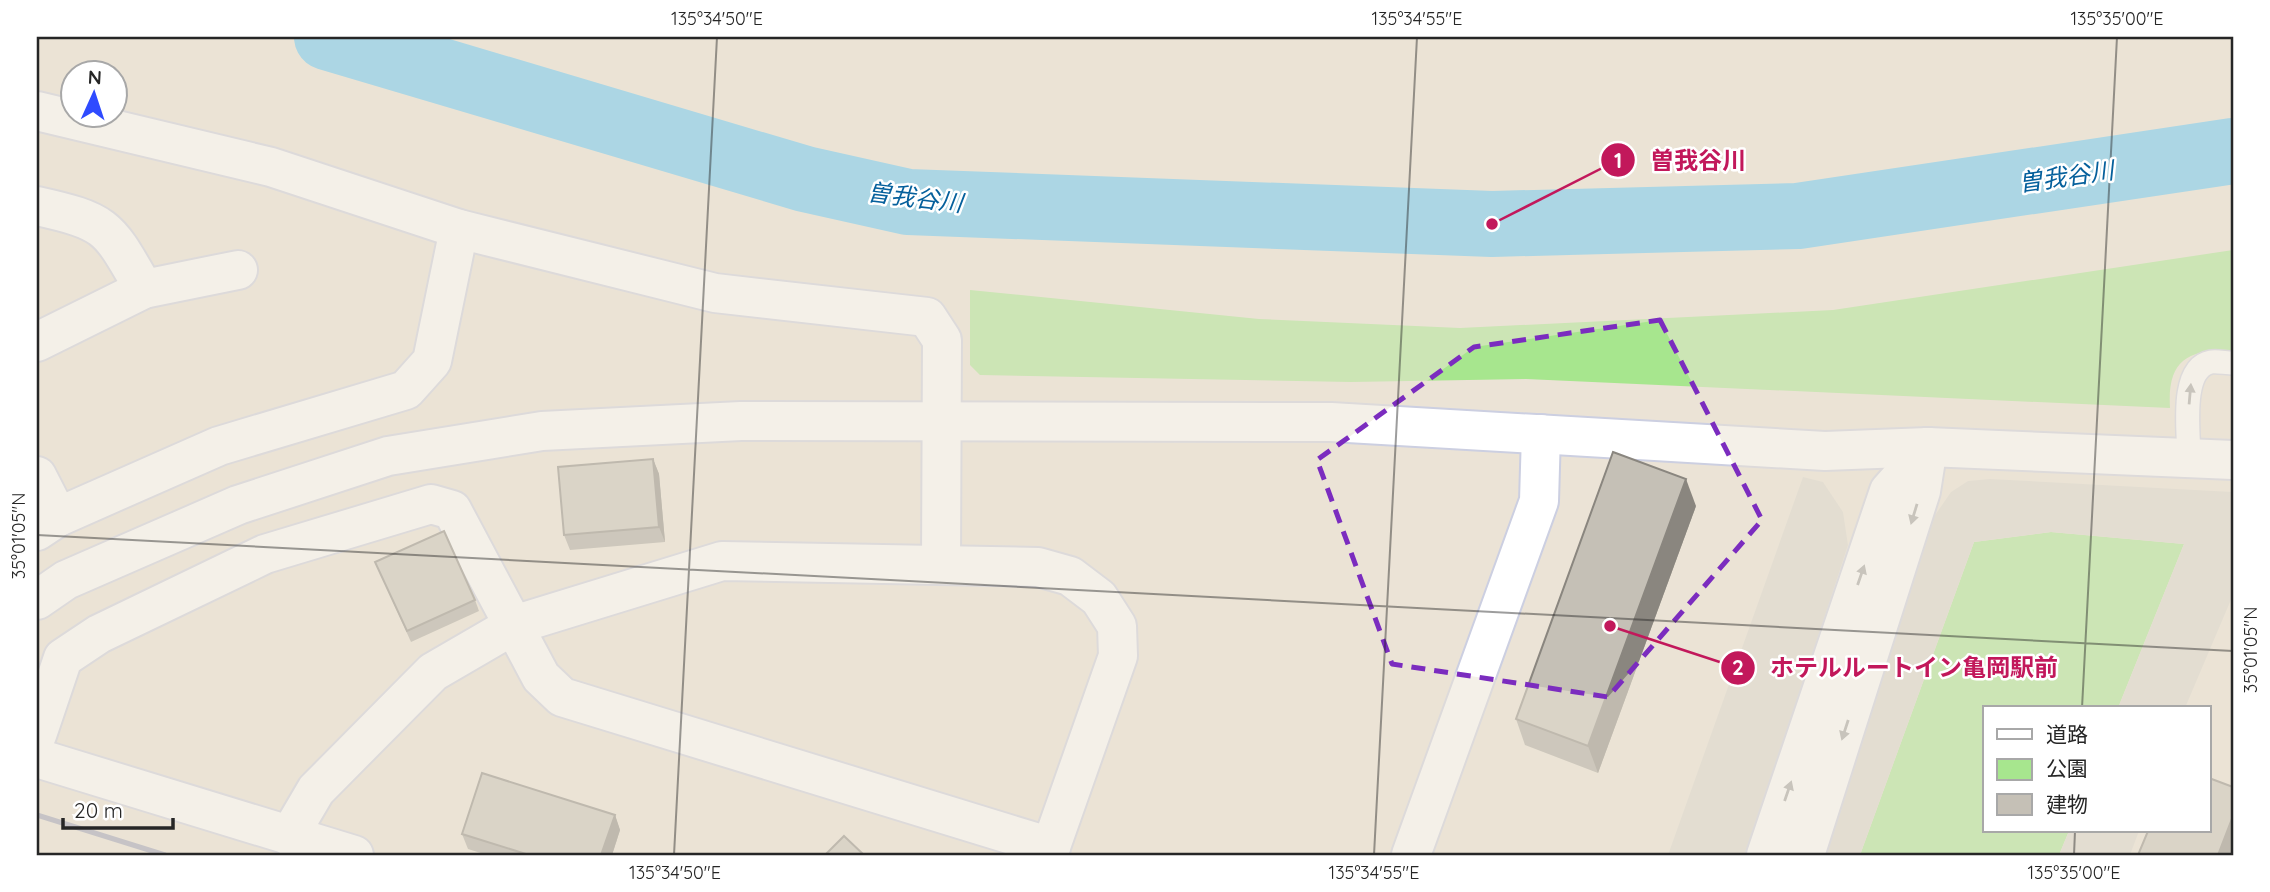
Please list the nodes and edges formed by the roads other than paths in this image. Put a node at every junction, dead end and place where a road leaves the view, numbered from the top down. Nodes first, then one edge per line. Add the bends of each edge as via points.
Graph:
1 (37, 111) edge
2 (37, 206) edge
3 (459, 229) junction
4 (238, 270) dead end
5 (144, 289) junction
6 (37, 342) edge
7 (2233, 363) edge
8 (940, 420) junction
9 (1541, 434) junction
10 (1928, 447) junction
11 (2189, 458) junction
12 (2233, 460) edge
13 (37, 476) edge
14 (47, 524) edge
15 (941, 564) junction
16 (37, 600) edge
17 (514, 625) junction
18 (37, 735) edge
19 (37, 758) edge
20 (289, 836) junction
21 (1049, 851) edge
22 (354, 855) edge
23 (1411, 855) edge
24 (1766, 855) edge
25 (1805, 855) edge

1 - 3 street via 271,167
2 - 5 street via 85,216 113,235
3 - 8 street via 715,293 927,317 943,340
3 - 14 street via 432,360 406,390 219,446
4 - 5 street
5 - 6 street
11 -> 7 lane via 2189,386 2197,369 2210,362
8 - 9 street via 1331,422
8 - 15 street
8 - 16 street via 741,421 542,431 388,456 238,505 66,580
9 - 10 street via 1825,451
9 - 23 street via 1539,501
10 - 11 street
24 -> 10 street via 1889,491
10 -> 25 street via 1917,502
11 - 12 street
13 - 14 street
15 - 17 street via 722,561
15 - 21 street via 1038,567 1070,576 1099,598 1117,626 1118,656
17 - 18 street via 452,510 431,504 265,554 99,634 63,658
17 - 20 street via 433,672 316,790
17 - 21 street via 541,677 562,697
19 - 20 street
20 - 22 street

